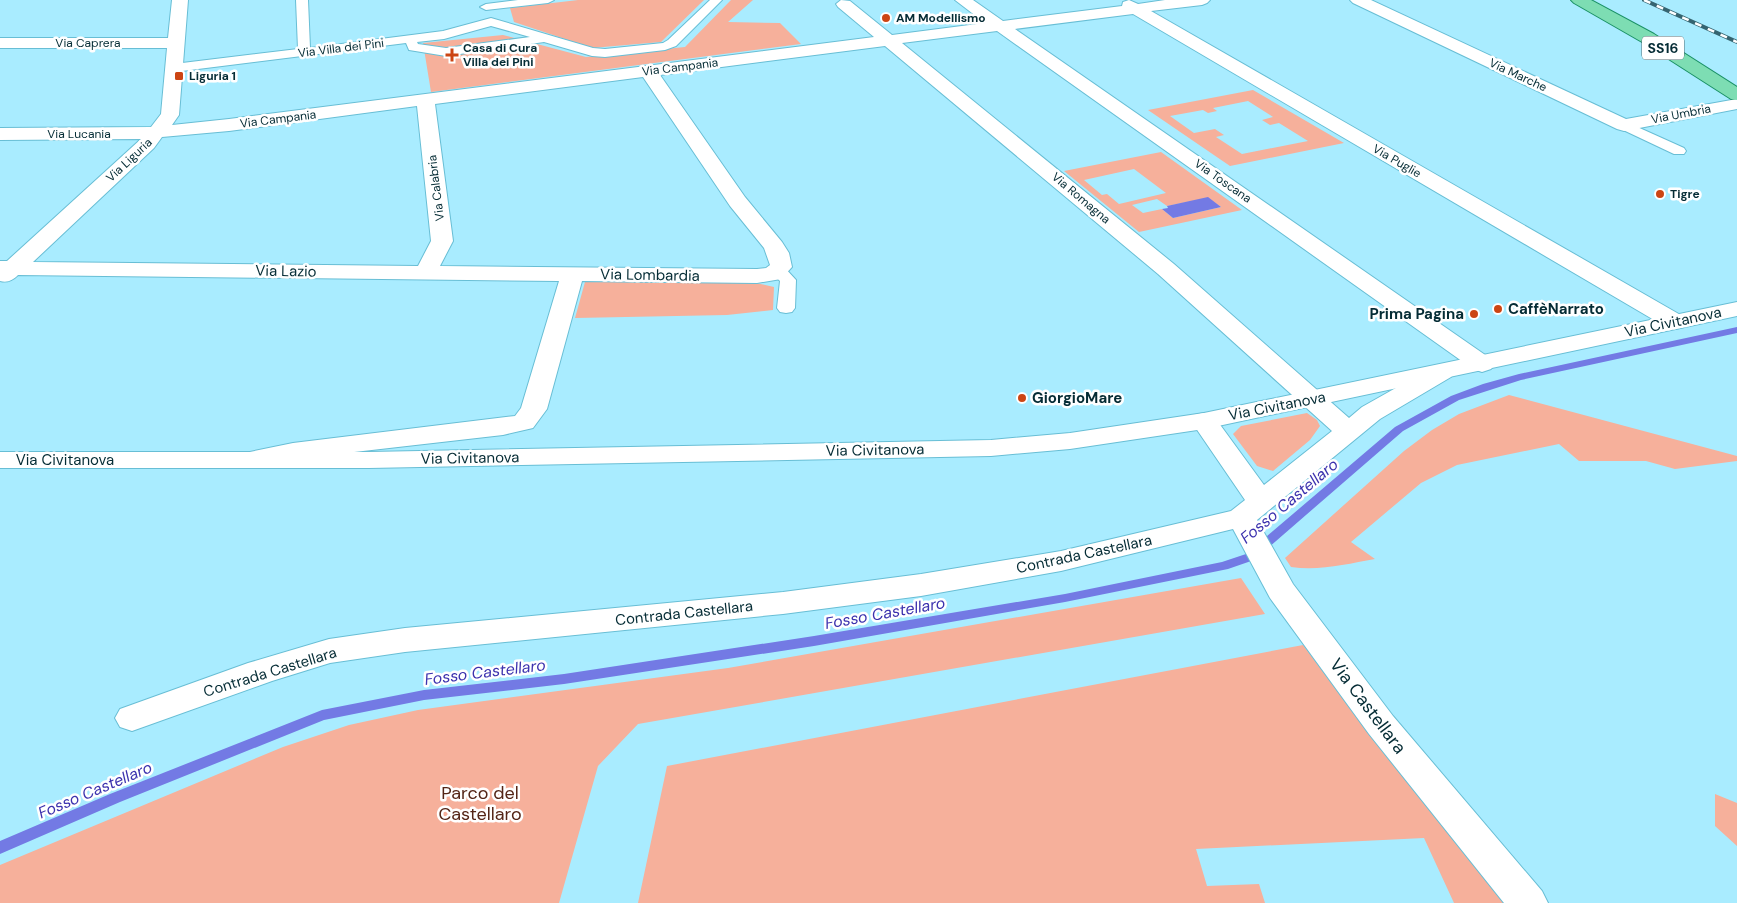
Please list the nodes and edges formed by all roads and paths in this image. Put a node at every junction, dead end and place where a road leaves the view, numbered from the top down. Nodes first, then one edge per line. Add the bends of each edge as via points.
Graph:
1 (180, 0) edge
2 (302, 0) edge
3 (548, 0) edge
4 (716, 0) edge
5 (963, 0) edge
6 (1202, 0) edge
7 (1358, 0) edge
8 (1579, 0) edge
9 (485, 4) edge
10 (844, 4) dead end
11 (1127, 4) edge
12 (491, 22) junction
13 (1002, 26) junction
14 (410, 39) junction
15 (547, 39) junction
16 (889, 40) junction
17 (0, 42) edge
18 (176, 43) junction
19 (304, 52) junction
20 (174, 68) junction
21 (648, 71) junction
22 (1737, 95) edge
23 (425, 100) junction
24 (1737, 104) edge
25 (1624, 125) junction
26 (158, 132) junction
27 (0, 134) edge
28 (1678, 151) dead end
29 (778, 271) junction
30 (4, 272) edge
31 (425, 273) junction
32 (572, 274) junction
33 (786, 308) dead end
34 (1737, 309) edge
35 (1675, 322) junction
36 (1482, 364) junction
37 (1442, 372) junction
38 (1356, 390) junction
39 (1312, 399) junction
40 (1370, 413) junction
41 (1204, 420) junction
42 (1347, 432) junction
43 (387, 440) junction
44 (0, 460) edge
45 (368, 460) junction
46 (246, 461) junction
47 (1249, 515) junction
48 (132, 718) dead end
49 (1528, 903) edge

1 - 18 street, Via Liguria
2 - 19 lane
3 - 9 lane
4 - 15 lane via 665,46 605,53
5 - 13 street, Via Toscana
6 - 11 street, Via Campania
7 - 25 street, Via Marche
8 - 22 main road, SS16
9 - 12 lane
10 - 16 street, Via Romagna
11 - 13 street, Via Campania
11 - 35 street, Via Puglie
12 - 14 lane, Via Villa dei Pini via 444,35
12 - 15 lane
13 - 16 street, Via Campania
13 - 36 street, Via Toscana
14 - 15 lane via 413,47 446,52
14 - 19 lane, Via Villa dei Pini
16 - 21 street, Via Campania
16 - 39 street, Via Romagna via 1166,269
17 - 18 street, Via Caprera
18 - 20 street, Via Liguria
19 - 20 lane, Via Villa dei Pini
20 - 26 street, Via Liguria via 170,115
21 - 23 street, Via Campania
21 - 29 street via 751,220 776,250 781,262
23 - 26 street, Via Campania
23 - 31 street, Via Calabria via 442,241
24 - 25 street, Via Umbria
25 - 28 lane, Via Marche
26 - 27 street, Via Lucania
26 - 30 street, Via Liguria
29 - 32 street, Via Lombardia via 757,276
29 - 33 lane via 788,280
30 - 31 street, Via Lazio
31 - 32 street, Via Lazio
32 - 43 street via 534,409 524,422 503,428
34 - 35 street, Via Civitanova
35 - 36 street, Via Civitanova
36 - 37 street, Via Civitanova
37 - 38 street, Via Civitanova
37 - 40 street
38 - 39 street, Via Civitanova
38 - 40 street
39 - 41 street, Via Civitanova
39 - 42 street
40 - 42 street
41 - 45 street, Via Civitanova via 1070,441 991,448
41 - 47 street, Via Castellara
42 - 47 street
43 - 45 street via 373,450
43 - 46 street via 293,450
44 - 46 street, Via Civitanova
45 - 46 street, Via Civitanova
47 - 48 street, Contrada Castellara via 1060,561 921,585 783,603 405,640 329,651
47 - 49 street, Via Castellara via 1281,590 1381,725

